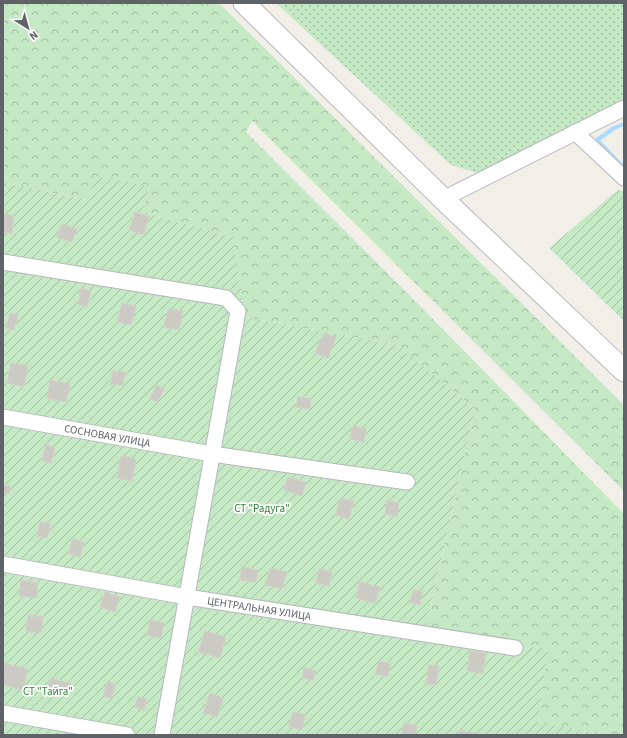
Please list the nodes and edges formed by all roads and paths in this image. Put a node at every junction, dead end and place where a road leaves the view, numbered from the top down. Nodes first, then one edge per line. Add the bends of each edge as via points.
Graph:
1 (244, 3) edge
2 (624, 108) edge
3 (575, 132) junction
4 (624, 178) edge
5 (443, 199) junction
6 (3, 262) edge
7 (624, 370) edge
8 (3, 417) edge
9 (212, 454) junction
10 (408, 482) dead end
11 (3, 564) edge
12 (186, 596) junction
13 (515, 648) dead end
14 (3, 713) edge
15 (126, 735) edge
16 (162, 735) edge

1 - 5 main road
2 - 3 street
3 - 4 street
3 - 5 street
5 - 7 main road
6 - 9 street via 226,298 238,311
8 - 9 street, СОСНОВАЯ УЛИЦА
9 - 10 street, СОСНОВАЯ УЛИЦА
9 - 12 street
11 - 12 street, ЦЕНТРАЛЬНАЯ УЛИЦА
12 - 13 street, ЦЕНТРАЛЬНАЯ УЛИЦА
12 - 16 street
14 - 15 street

